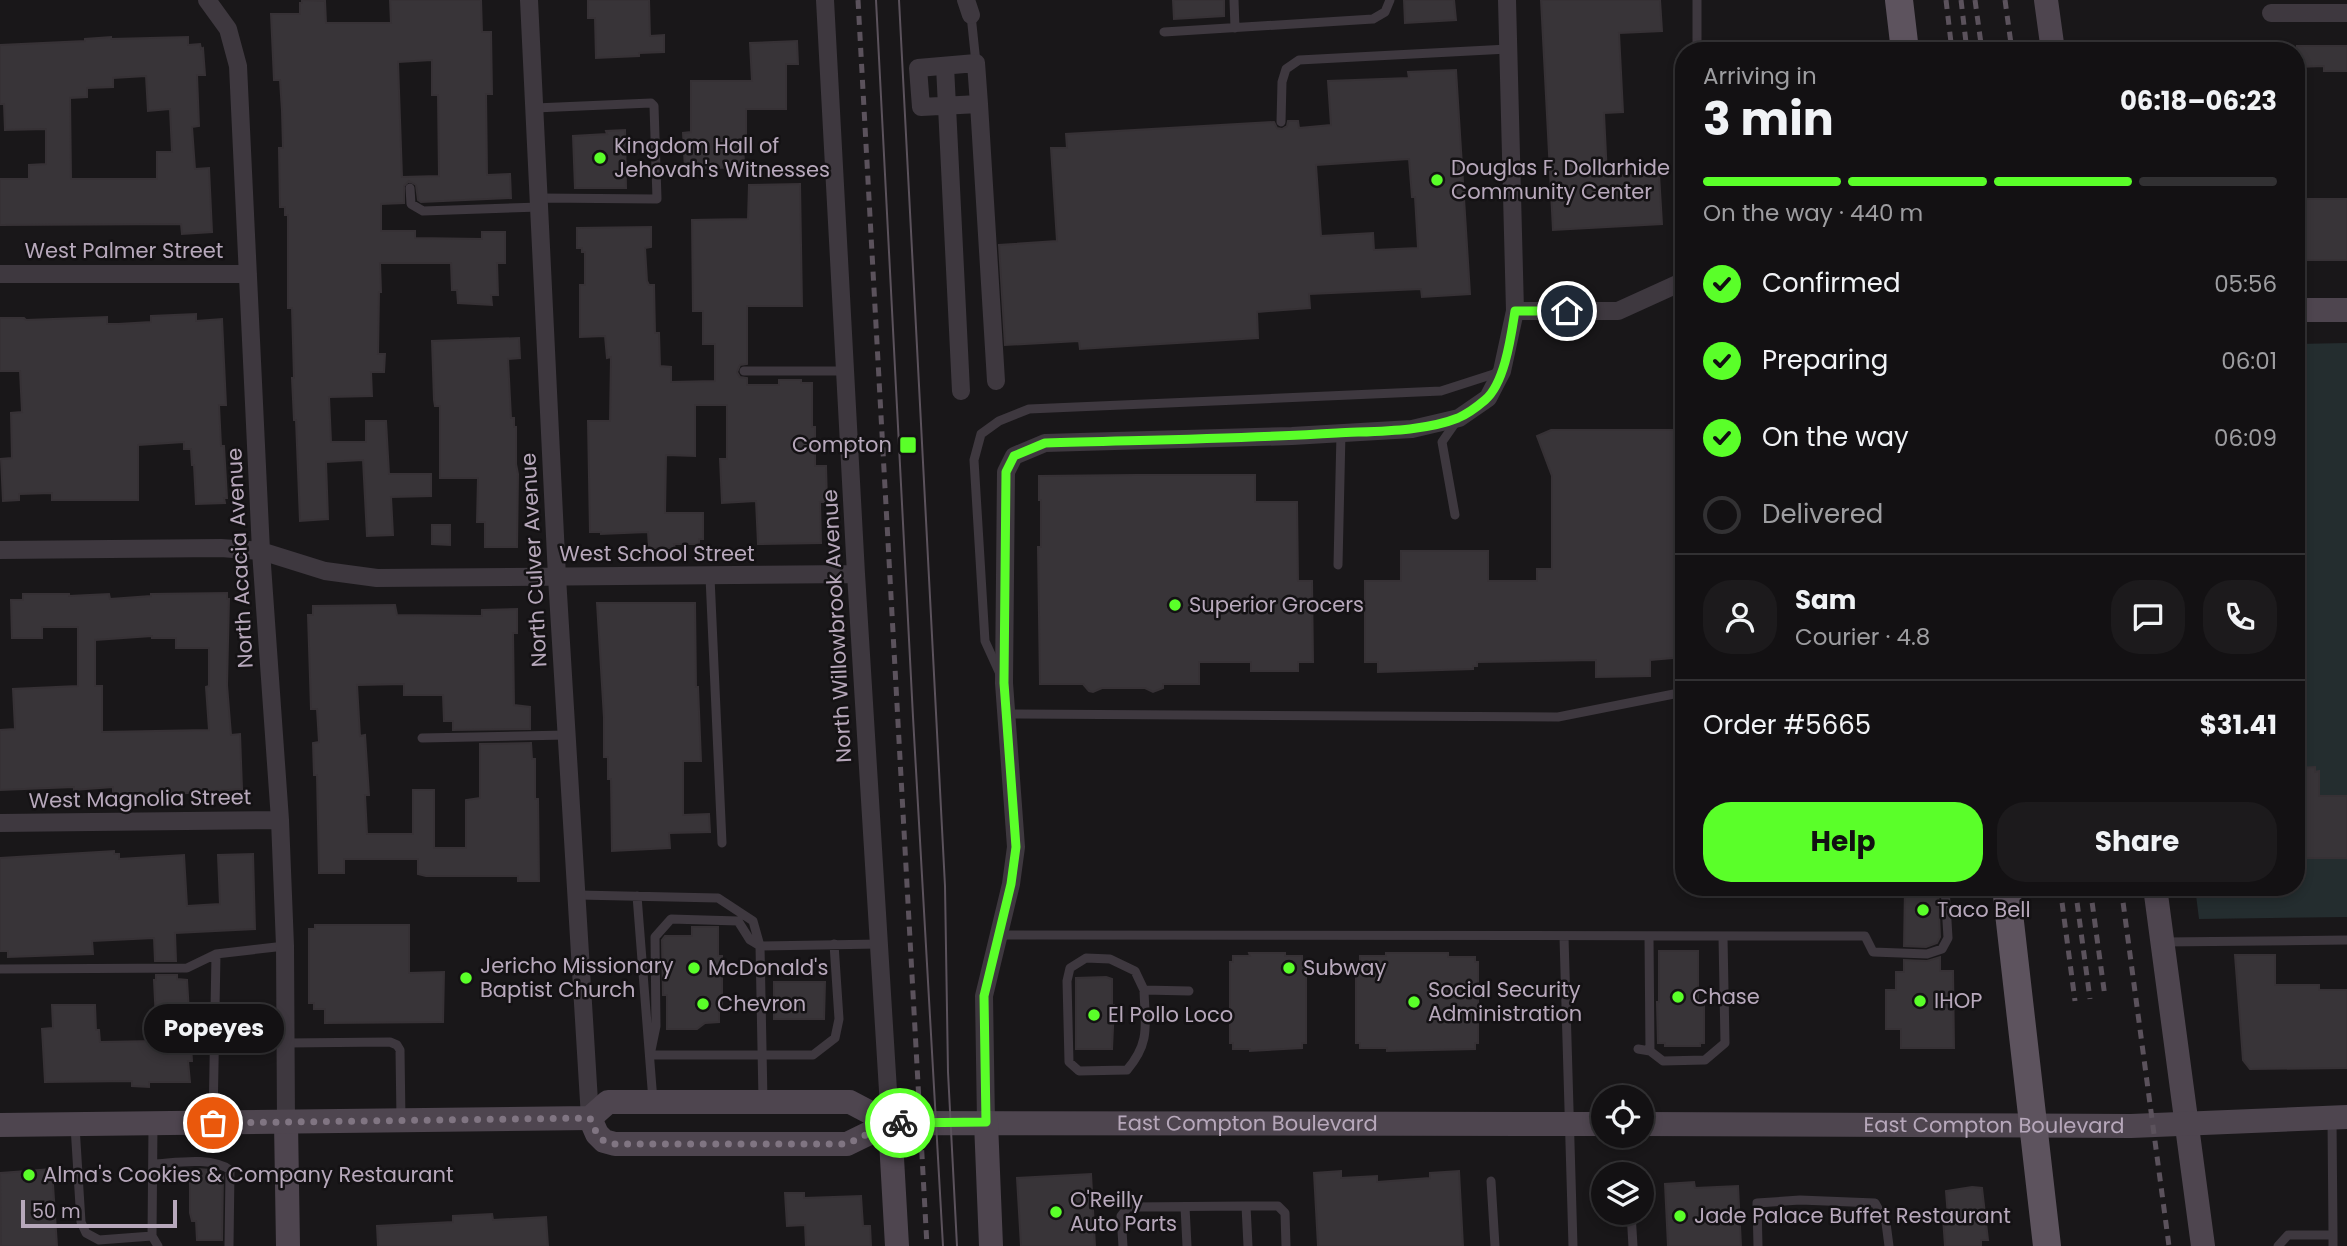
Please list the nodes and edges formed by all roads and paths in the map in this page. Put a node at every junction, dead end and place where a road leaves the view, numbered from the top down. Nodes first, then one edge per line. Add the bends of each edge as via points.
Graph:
1 (206, 0) edge
2 (529, 0) edge
3 (825, 0) edge
4 (1234, 0) edge
5 (1390, 0) edge
6 (1507, 0) edge
7 (1697, 0) edge
8 (1899, 0) edge
9 (2046, 0) edge
10 (968, 8) edge
11 (2272, 13) dead end
12 (2347, 13) edge
13 (1236, 28) junction
14 (1164, 32) dead end
15 (1697, 42) edge
16 (1904, 42) edge
17 (2052, 42) edge
18 (1508, 48) junction
19 (976, 64) junction
20 (945, 66) junction
21 (979, 104) junction
22 (947, 106) junction
23 (535, 108) junction
24 (1281, 122) dead end
25 (410, 188) dead end
26 (540, 203) junction
27 (0, 274) edge
28 (248, 274) junction
29 (1675, 285) edge
30 (2305, 310) edge
31 (2347, 310) edge
32 (1515, 311) junction
33 (744, 371) dead end
34 (845, 371) junction
35 (1502, 371) junction
36 (996, 381) dead end
37 (961, 391) dead end
38 (1459, 418) junction
39 (1341, 433) junction
40 (1455, 515) dead end
41 (0, 550) edge
42 (261, 551) junction
43 (1338, 565) dead end
44 (856, 574) junction
45 (557, 577) junction
46 (710, 577) junction
47 (1004, 683) junction
48 (1675, 694) edge
49 (1006, 714) junction
50 (566, 735) junction
51 (422, 738) dead end
52 (280, 820) junction
53 (0, 823) edge
54 (722, 844) dead end
55 (578, 895) junction
56 (1946, 896) edge
57 (2007, 896) edge
58 (2156, 896) edge
59 (637, 897) junction
60 (999, 935) junction
61 (1564, 937) junction
62 (1649, 937) junction
63 (1723, 937) junction
64 (2347, 940) edge
65 (2161, 942) junction
66 (834, 944) junction
67 (879, 944) junction
68 (285, 946) junction
69 (760, 946) junction
70 (216, 954) junction
71 (0, 969) edge
72 (1144, 990) junction
73 (1189, 991) dead end
74 (286, 1043) junction
75 (1638, 1048) dead end
76 (1650, 1051) junction
77 (650, 1055) junction
78 (762, 1055) junction
79 (653, 1101) junction
80 (763, 1101) junction
81 (2339, 1117) edge
82 (590, 1118) junction
83 (401, 1121) junction
84 (286, 1122) junction
85 (986, 1122) junction
86 (153, 1123) junction
87 (213, 1123) junction
88 (890, 1123) junction
89 (75, 1124) junction
90 (1569, 1124) junction
91 (1591, 1124) edge
92 (2185, 1124) junction
93 (0, 1125) edge
94 (1654, 1125) edge
95 (2035, 1127) junction
96 (153, 1164) junction
97 (1491, 1181) dead end
98 (1246, 1206) junction
99 (1185, 1207) junction
100 (1632, 1225) edge
101 (2333, 1234) junction
102 (152, 1236) junction
103 (158, 1246) edge
104 (229, 1246) edge
105 (288, 1246) edge
106 (897, 1246) edge
107 (991, 1246) edge
108 (1123, 1246) edge
109 (1187, 1246) edge
110 (1248, 1246) edge
111 (1286, 1246) edge
112 (1495, 1246) edge
113 (1573, 1246) edge
114 (1633, 1246) edge
115 (1758, 1246) edge
116 (1888, 1246) edge
117 (2047, 1246) edge
118 (2203, 1246) edge
119 (2278, 1246) edge
120 (2333, 1246) edge

1 - 28 street, North Acacia Avenue via 228,29 238,65
2 - 23 street, North Culver Avenue
3 - 34 street, North Willowbrook Avenue
4 - 13 lane
5 - 13 lane via 1385,12 1373,19
6 - 18 street
7 - 15 lane
8 - 16 main road
9 - 17 main road
10 - 19 lane
11 - 12 street
13 - 14 lane
18 - 24 lane via 1299,60 1286,69 1282,82
18 - 32 street
19 - 20 street
19 - 21 street
20 - 22 street
20 - 22 street via 918,68 921,107
21 - 22 street
21 - 36 street
22 - 37 street
23 - 26 street, North Culver Avenue
23 - 26 lane via 651,103 655,119 657,198
25 - 26 lane via 411,204 423,211
26 - 45 street, North Culver Avenue
27 - 28 street, West Palmer Street
28 - 42 street, North Acacia Avenue
29 - 32 street via 1618,311
30 - 31 main road
32 - 35 street
33 - 34 lane
34 - 44 street, North Willowbrook Avenue
35 - 38 street via 1488,398
35 - 47 lane via 1441,391 1030,409 999,421 981,434 974,460 985,641
38 - 39 street via 1412,429
38 - 40 lane via 1442,442
39 - 43 lane
39 - 47 street via 1045,443 1014,456 1006,472
41 - 42 street, West School Street
42 - 45 street, West School Street via 325,570 377,578
42 - 52 street, North Acacia Avenue
44 - 46 street, West School Street
44 - 67 street, North Willowbrook Avenue
45 - 46 street, West School Street
45 - 50 street, North Culver Avenue
46 - 54 lane
47 - 49 street
48 - 49 lane via 1558,717
49 - 60 street via 1016,847
50 - 51 lane
50 - 55 street, North Culver Avenue
52 - 53 street, West Magnolia Street
52 - 68 street, North Acacia Avenue
55 - 59 lane
55 - 82 street, North Culver Avenue
56 - 63 lane via 1948,938 1942,949 1927,954 1873,952 1865,936
57 - 95 main road
58 - 65 main road
59 - 69 lane via 718,898 753,921
59 - 77 lane
60 - 61 lane
60 - 85 street via 984,996
61 - 62 lane
61 - 90 lane
62 - 63 lane
62 - 76 lane
63 - 76 lane via 1725,1043 1705,1060 1663,1061
64 - 65 lane
65 - 92 main road
66 - 67 lane
66 - 69 lane
66 - 78 lane via 839,1019 835,1038 813,1055
67 - 88 street, North Willowbrook Avenue
68 - 70 lane
68 - 74 street, North Acacia Avenue
69 - 77 lane via 750,940 738,921 671,919 654,937 656,1026
69 - 78 lane
70 - 71 lane via 187,968
70 - 87 lane
72 - 72 lane via 1135,971 1110,959 1086,958 1070,968 1069,1062 1079,1071 1127,1070 1146,1038
72 - 73 lane
74 - 83 lane via 397,1045
74 - 84 street, North Acacia Avenue
75 - 76 lane
77 - 78 lane
77 - 79 lane
78 - 80 lane
79 - 80 main road
79 - 82 main road via 608,1102
80 - 88 main road via 850,1101
81 - 92 main road, East Compton Boulevard
81 - 101 lane
82 - 83 main road
82 - 88 main road via 597,1134 615,1144 847,1144
83 - 84 main road
84 - 87 main road
84 - 105 main road
85 - 88 main road, East Compton Boulevard
85 - 90 main road, East Compton Boulevard
85 - 107 main road
86 - 87 main road
86 - 89 main road
86 - 96 lane
88 - 106 main road
89 - 93 main road
89 - 102 lane via 81,1222 86,1233 99,1240
90 - 91 main road, East Compton Boulevard
90 - 113 lane
92 - 95 main road, East Compton Boulevard
92 - 118 main road
94 - 95 main road, East Compton Boulevard
95 - 117 main road
96 - 102 lane
96 - 104 lane via 211,1163 230,1170
97 - 112 lane
98 - 99 lane
98 - 110 lane
98 - 111 lane via 1278,1206 1284,1213
99 - 108 lane via 1128,1208 1121,1216
99 - 109 lane
100 - 114 lane
101 - 119 lane via 2288,1234
101 - 120 lane
102 - 103 lane
115 - 116 lane via 1757,1203 1800,1200 1875,1203 1886,1223

